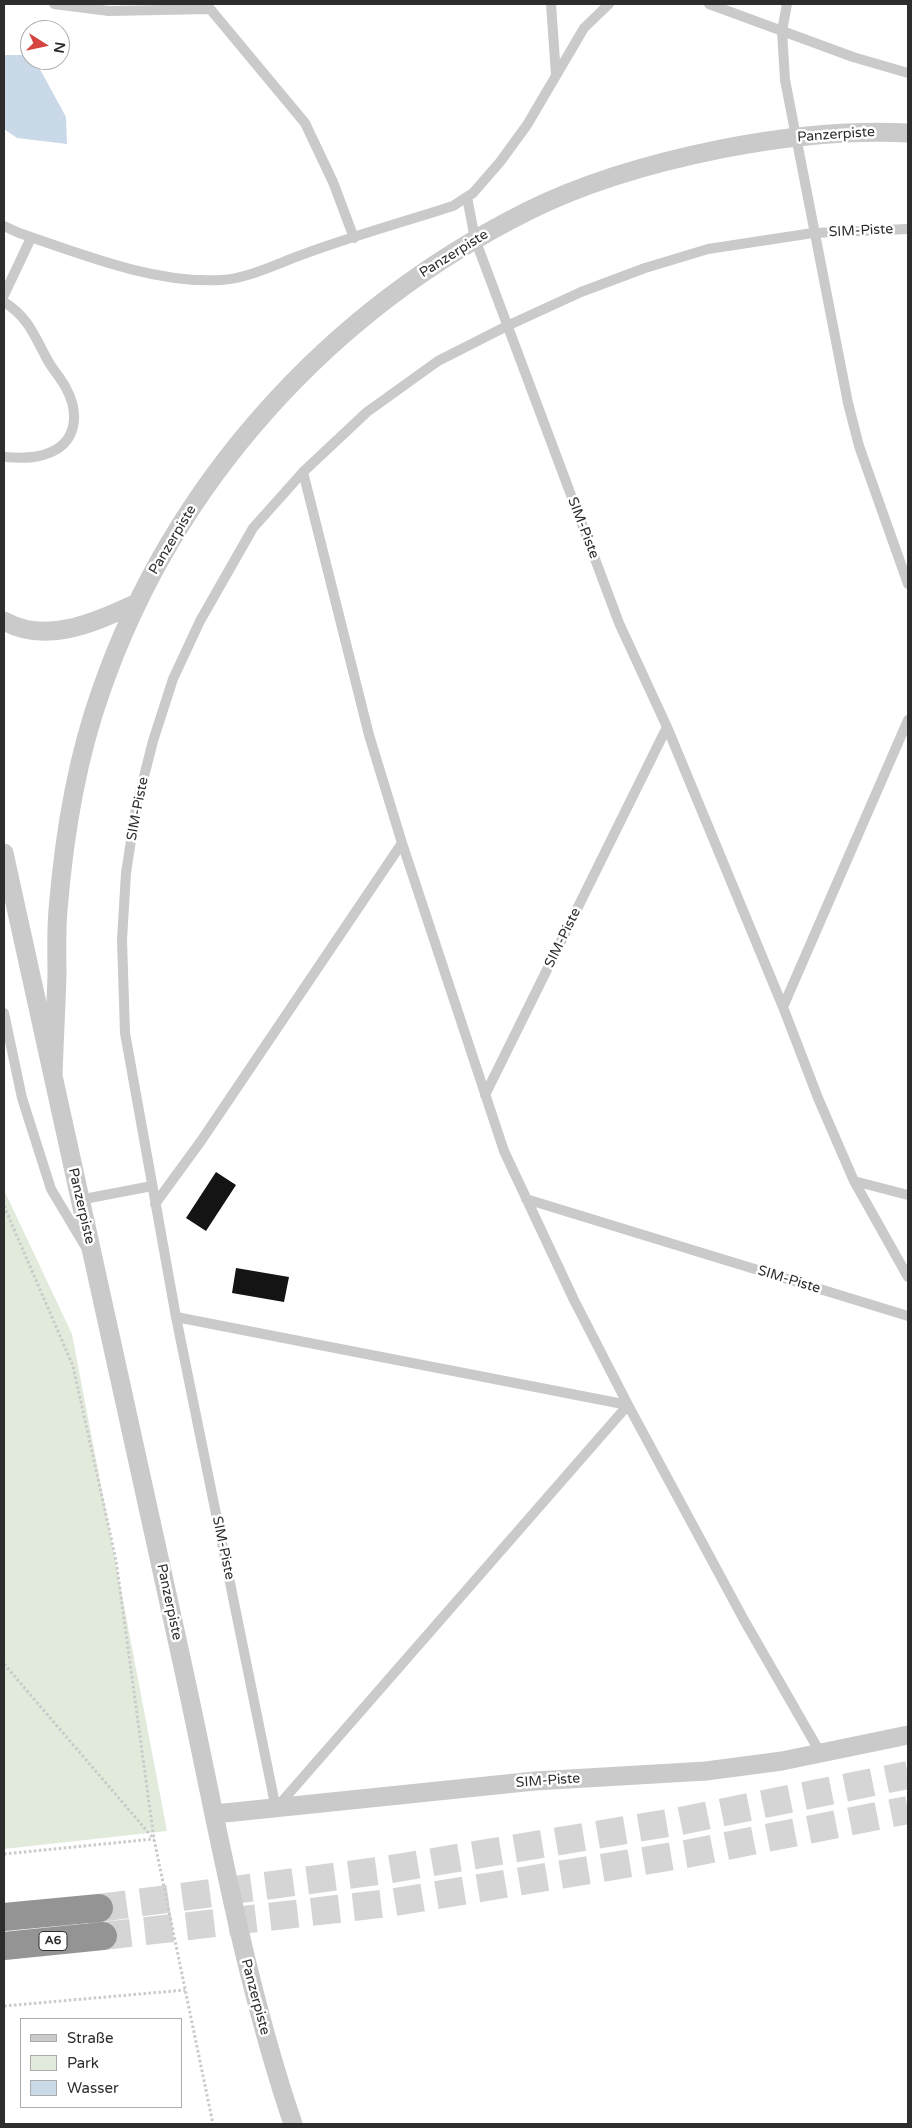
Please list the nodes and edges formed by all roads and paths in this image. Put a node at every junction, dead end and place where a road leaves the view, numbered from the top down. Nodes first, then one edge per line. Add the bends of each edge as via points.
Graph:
1 (54, 4) edge
2 (551, 4) edge
3 (609, 4) edge
4 (709, 4) edge
5 (787, 4) edge
6 (208, 6) edge
7 (782, 31) junction
8 (908, 73) edge
9 (556, 76) junction
10 (908, 133) edge
11 (796, 138) junction
12 (466, 197) junction
13 (4, 226) edge
14 (908, 229) edge
15 (813, 233) junction
16 (32, 238) junction
17 (354, 238) junction
18 (475, 239) junction
19 (4, 295) edge
20 (4, 302) edge
21 (507, 326) junction
22 (4, 457) edge
23 (303, 472) junction
24 (908, 584) edge
25 (137, 603) junction
26 (4, 621) edge
27 (908, 720) edge
28 (667, 727) junction
29 (402, 843) junction
30 (4, 853) edge
31 (784, 1007) junction
32 (4, 1013) edge
33 (53, 1077) junction
34 (485, 1096) junction
35 (854, 1181) junction
36 (152, 1186) junction
37 (908, 1196) edge
38 (526, 1199) junction
39 (80, 1200) junction
40 (155, 1204) junction
41 (4, 1206) edge
42 (93, 1261) junction
43 (908, 1277) edge
44 (908, 1316) edge
45 (176, 1317) junction
46 (628, 1405) junction
47 (4, 1664) edge
48 (908, 1735) edge
49 (821, 1754) junction
50 (276, 1809) junction
51 (215, 1814) junction
52 (154, 1839) junction
53 (4, 1854) edge
54 (99, 1908) tunnel mouth
55 (4, 1917) edge
56 (102, 1936) tunnel mouth
57 (4, 1946) edge
58 (185, 1990) junction
59 (4, 2006) edge
60 (213, 2124) edge
61 (293, 2124) edge

1 - 6 lane via 108,11
2 - 9 lane
3 - 9 lane via 584,28
4 - 7 lane
5 - 7 lane, SIM-Piste
6 - 17 lane via 305,123 333,182
7 - 8 lane
7 - 11 lane, SIM-Piste via 785,80
9 - 12 lane via 500,162
10 - 11 street, Panzerpiste
11 - 15 lane, SIM-Piste
11 - 18 street, Panzerpiste via 746,144 635,170 531,209
12 - 17 lane via 452,206
12 - 18 lane, SIM-Piste
13 - 16 lane
14 - 15 lane, SIM-Piste
15 - 21 lane, SIM-Piste via 708,249 654,265 581,292
15 - 24 lane, SIM-Piste via 859,446
16 - 17 lane via 127,268 176,278 222,280
16 - 19 lane
18 - 21 lane, SIM-Piste
18 - 25 street, Panzerpiste via 403,286 333,341 266,410 223,462 169,542
20 - 22 lane via 18,311 32,329 67,389 74,414 73,430 63,446 45,455
21 - 23 lane, SIM-Piste via 438,362 406,384 367,412
21 - 28 lane, SIM-Piste via 619,623
23 - 29 lane via 369,735
23 - 36 lane, SIM-Piste via 253,528 200,622 173,679 136,808 126,873 123,994 131,1071
25 - 26 street via 72,630 40,631
25 - 33 street, Panzerpiste via 101,690 82,755 66,829 58,914
27 - 31 lane
28 - 31 lane, SIM-Piste
28 - 34 lane, SIM-Piste
29 - 34 lane
29 - 40 lane
30 - 33 street, Panzerpiste
31 - 35 lane, SIM-Piste
32 - 42 lane via 22,1098 52,1189
33 - 39 street, Panzerpiste
34 - 38 lane
35 - 37 lane
35 - 43 lane, SIM-Piste
36 - 39 lane
36 - 40 lane, SIM-Piste
38 - 44 lane, SIM-Piste
38 - 46 lane
39 - 42 street, Panzerpiste
40 - 45 lane, SIM-Piste
41 - 52 path via 73,1366 116,1560
42 - 51 street, Panzerpiste
45 - 46 lane
45 - 50 lane, SIM-Piste
46 - 49 lane via 744,1620
46 - 50 lane
47 - 52 path
48 - 49 street, SIM-Piste
49 - 50 street, SIM-Piste via 706,1770 535,1781
50 - 51 street, SIM-Piste
51 - 61 street, Panzerpiste via 242,1946
52 - 53 path
52 - 58 path
54 - 55 highway, A6
56 - 57 highway, A6
58 - 59 path
58 - 60 path

